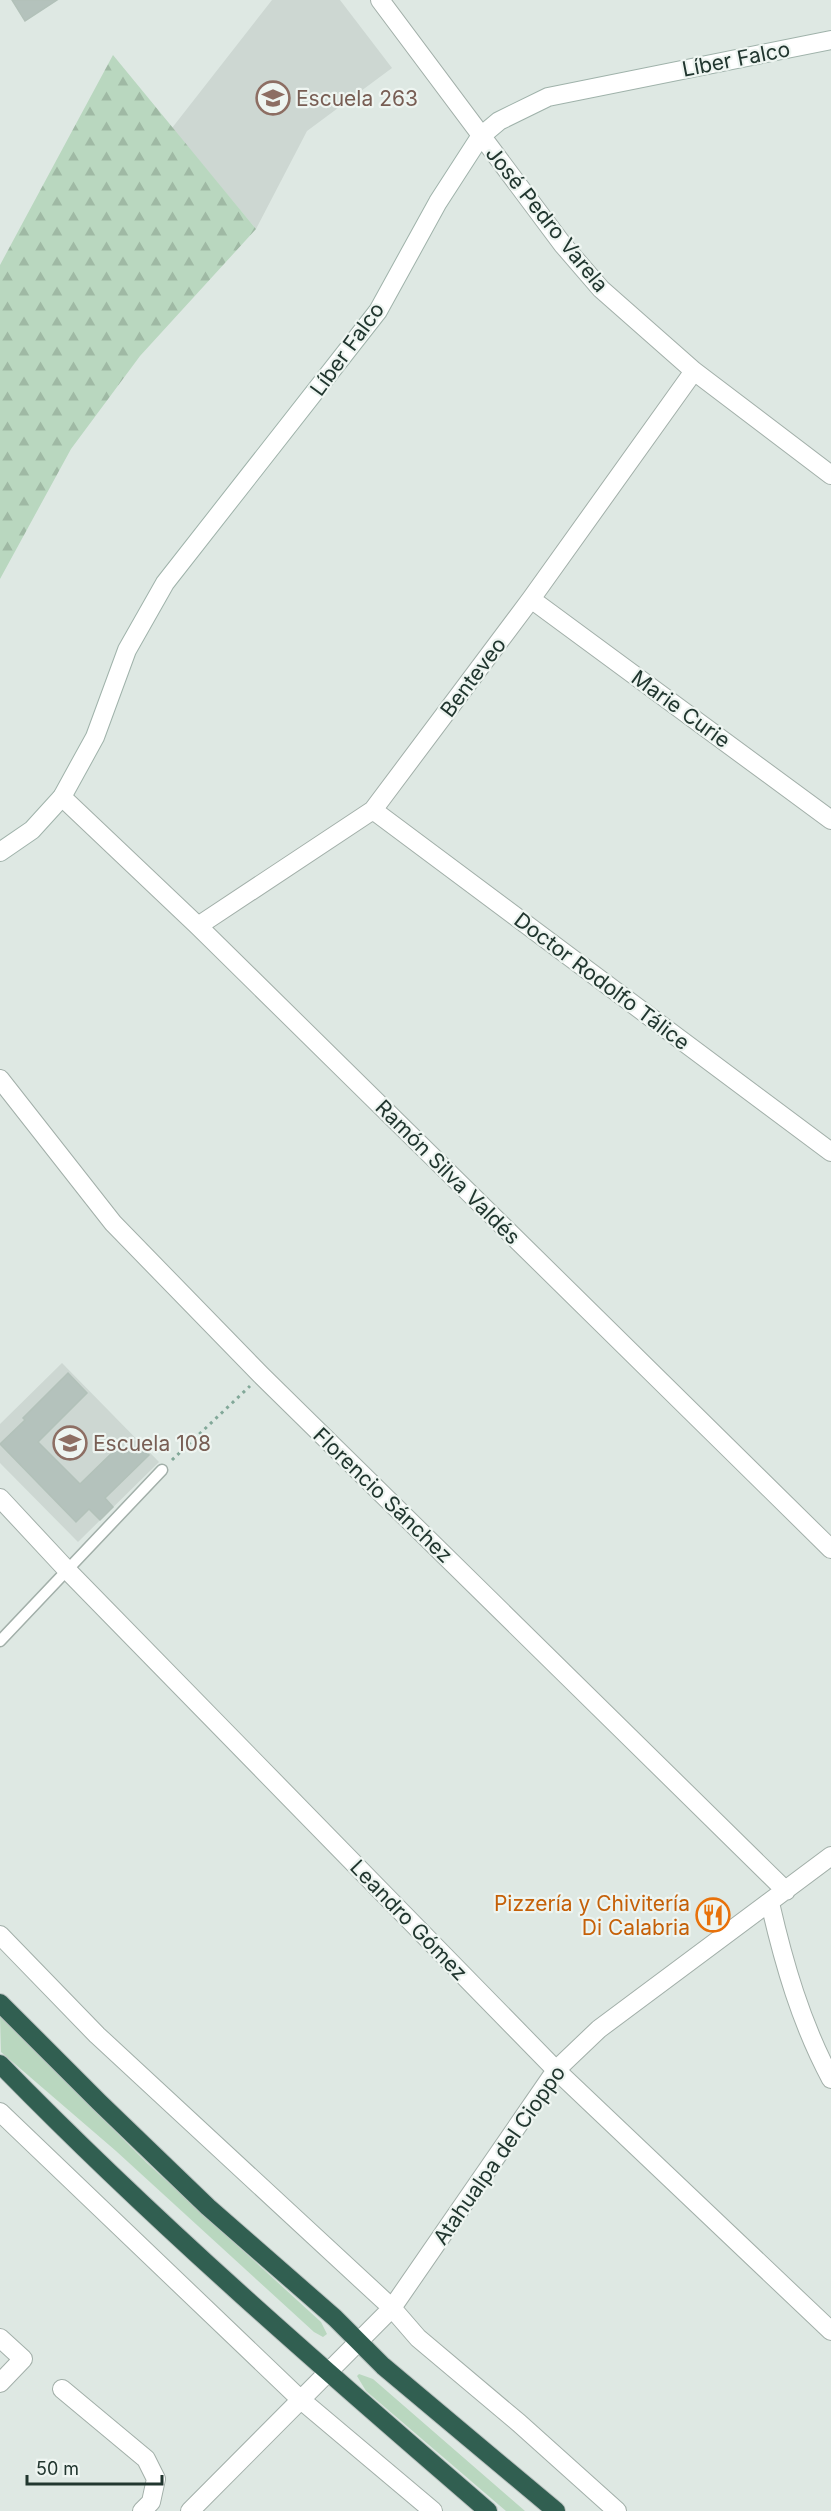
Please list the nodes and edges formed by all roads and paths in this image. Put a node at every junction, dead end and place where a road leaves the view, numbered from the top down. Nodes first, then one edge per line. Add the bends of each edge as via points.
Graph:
1 (380, 0) edge
2 (831, 40) edge
3 (480, 137) junction
4 (694, 371) junction
5 (831, 475) edge
6 (531, 599) junction
7 (62, 797) junction
8 (373, 810) junction
9 (831, 820) edge
10 (0, 852) edge
11 (198, 926) junction
12 (0, 1079) edge
13 (831, 1152) edge
14 (261, 1375) junction
15 (162, 1470) joint
16 (0, 1498) edge
17 (831, 1548) edge
18 (68, 1571) junction
19 (0, 1641) edge
20 (831, 1856) edge
21 (786, 1891) junction
22 (770, 1903) junction
23 (0, 1935) edge
24 (0, 2003) edge
25 (0, 2064) edge
26 (556, 2070) junction
27 (831, 2079) edge
28 (1, 2113) edge
29 (392, 2308) junction
30 (831, 2331) edge
31 (0, 2338) edge
32 (359, 2343) junction
33 (328, 2372) junction
34 (0, 2383) edge
35 (62, 2389) dead end
36 (300, 2399) junction
37 (142, 2511) edge
38 (190, 2511) edge
39 (433, 2511) edge
40 (488, 2511) edge
41 (556, 2511) edge
42 (617, 2511) edge

1 - 3 street, José Pedro Varela
2 - 3 street, Líber Falco via 548,97 499,121
3 - 4 street, José Pedro Varela via 601,289
3 - 7 street, Líber Falco via 438,202 378,311 165,584 127,650 95,737
4 - 5 street, José Pedro Varela
4 - 6 street, Benteveo
6 - 8 street, Benteveo
6 - 9 street, Marie Curie
7 - 10 street, Líber Falco via 32,830
7 - 11 street, Ramón Silva Valdés
8 - 11 street, Benteveo
8 - 13 street, Doctor Rodolfo Tálice
11 - 17 street, Ramón Silva Valdés
12 - 14 street, Florencio Sánchez via 113,1223
14 - 15 path
14 - 21 street, Florencio Sánchez
15 - 18 lane
16 - 18 street, Leandro Gómez
18 - 19 lane
18 - 26 street, Leandro Gómez
20 - 21 street, Atahualpa del Cioppo
21 - 22 street, Atahualpa del Cioppo
22 - 26 street, Atahualpa del Cioppo via 599,2029
22 - 27 street via 803,2020
23 - 29 street via 97,2035
24 - 32 highway via 208,2207
25 - 33 highway via 178,2236
26 - 29 street, Atahualpa del Cioppo
26 - 30 street, Leandro Gómez
28 - 36 street
29 - 32 street, Atahualpa del Cioppo
29 - 42 street via 418,2338
31 - 34 street via 23,2359
32 - 33 street, Atahualpa del Cioppo
32 - 41 highway
33 - 36 street, Atahualpa del Cioppo
33 - 40 highway
35 - 37 street via 146,2459 156,2479 151,2502
36 - 38 street, Atahualpa del Cioppo
36 - 39 street

